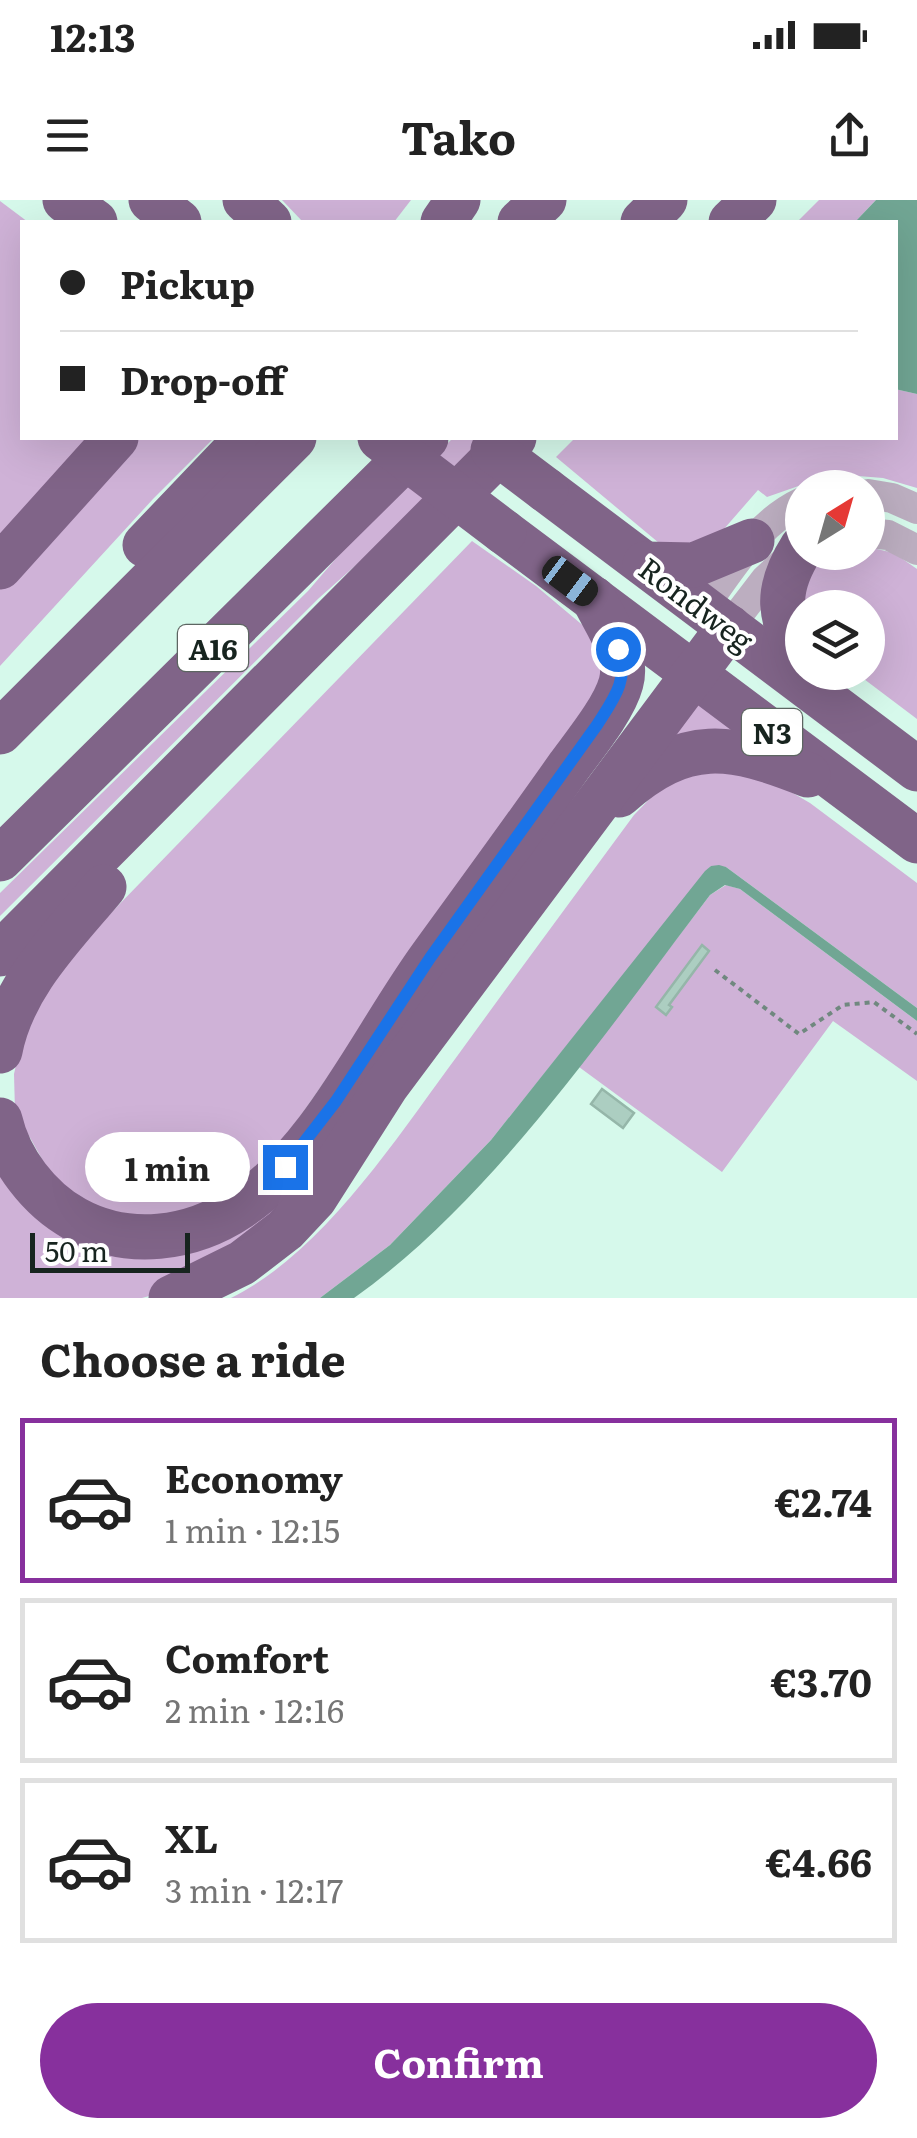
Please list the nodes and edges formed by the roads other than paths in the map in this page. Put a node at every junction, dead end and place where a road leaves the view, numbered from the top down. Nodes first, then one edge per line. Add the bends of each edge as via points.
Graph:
1 (65, 200) edge
2 (151, 200) edge
3 (245, 200) edge
4 (544, 200) edge
5 (666, 200) edge
6 (754, 200) edge
7 (91, 220) edge
8 (176, 220) edge
9 (267, 220) edge
10 (522, 220) edge
11 (645, 220) edge
12 (733, 220) edge
13 (114, 440) edge
14 (245, 440) edge
15 (292, 440) edge
16 (383, 440) edge
17 (424, 440) edge
18 (479, 440) edge
19 (512, 440) edge
20 (885, 497) edge
21 (917, 510) edge
22 (785, 512) edge
23 (885, 535) edge
24 (752, 542) junction
25 (917, 550) edge
26 (785, 562) edge
27 (645, 564) junction
28 (0, 567) edge
29 (788, 570) edge
30 (594, 599) junction
31 (716, 617) junction
32 (785, 625) edge
33 (305, 648) junction
34 (785, 662) edge
35 (681, 664) junction
36 (823, 690) edge
37 (0, 707) edge
38 (0, 732) edge
39 (581, 749) junction
40 (917, 769) edge
41 (852, 791) junction
42 (576, 832) junction
43 (917, 841) edge
44 (0, 859) edge
45 (0, 954) edge
46 (0, 1051) edge
47 (0, 1120) edge
48 (171, 1298) edge

1 - 7 highway
2 - 8 highway
3 - 9 highway
4 - 10 highway
5 - 11 highway
6 - 12 highway
13 - 28 highway
14 - 37 highway
15 - 38 highway
16 - 30 highway, Rondweg / N3, bridge
17 - 44 highway, A16
18 - 27 highway, Rondweg / N3, bridge
19 - 33 highway, A16
20 - 21 street
22 - 24 street
23 - 25 street
24 - 27 highway via 694,565
24 - 31 street
26 - 31 street
27 - 31 highway, Rondweg / N3
29 - 32 highway, N3 via 780,602
30 - 35 highway, Rondweg / N3
30 - 39 highway via 622,658 622,677
31 - 34 highway, Rondweg / N3
31 - 35 highway
33 - 45 highway, A16
33 - 46 highway, A16 via 52,949 20,996
35 - 39 highway via 610,734
35 - 41 highway, Rondweg / N3
35 - 42 highway
36 - 40 highway, Rondweg / N3
39 - 47 highway via 316,1129 238,1208 201,1228 159,1237 96,1229 68,1216 38,1189 15,1158
41 - 42 highway via 765,758 704,751 640,776
41 - 43 highway, Rondweg / N3
42 - 48 highway via 387,1085 315,1198 242,1264

